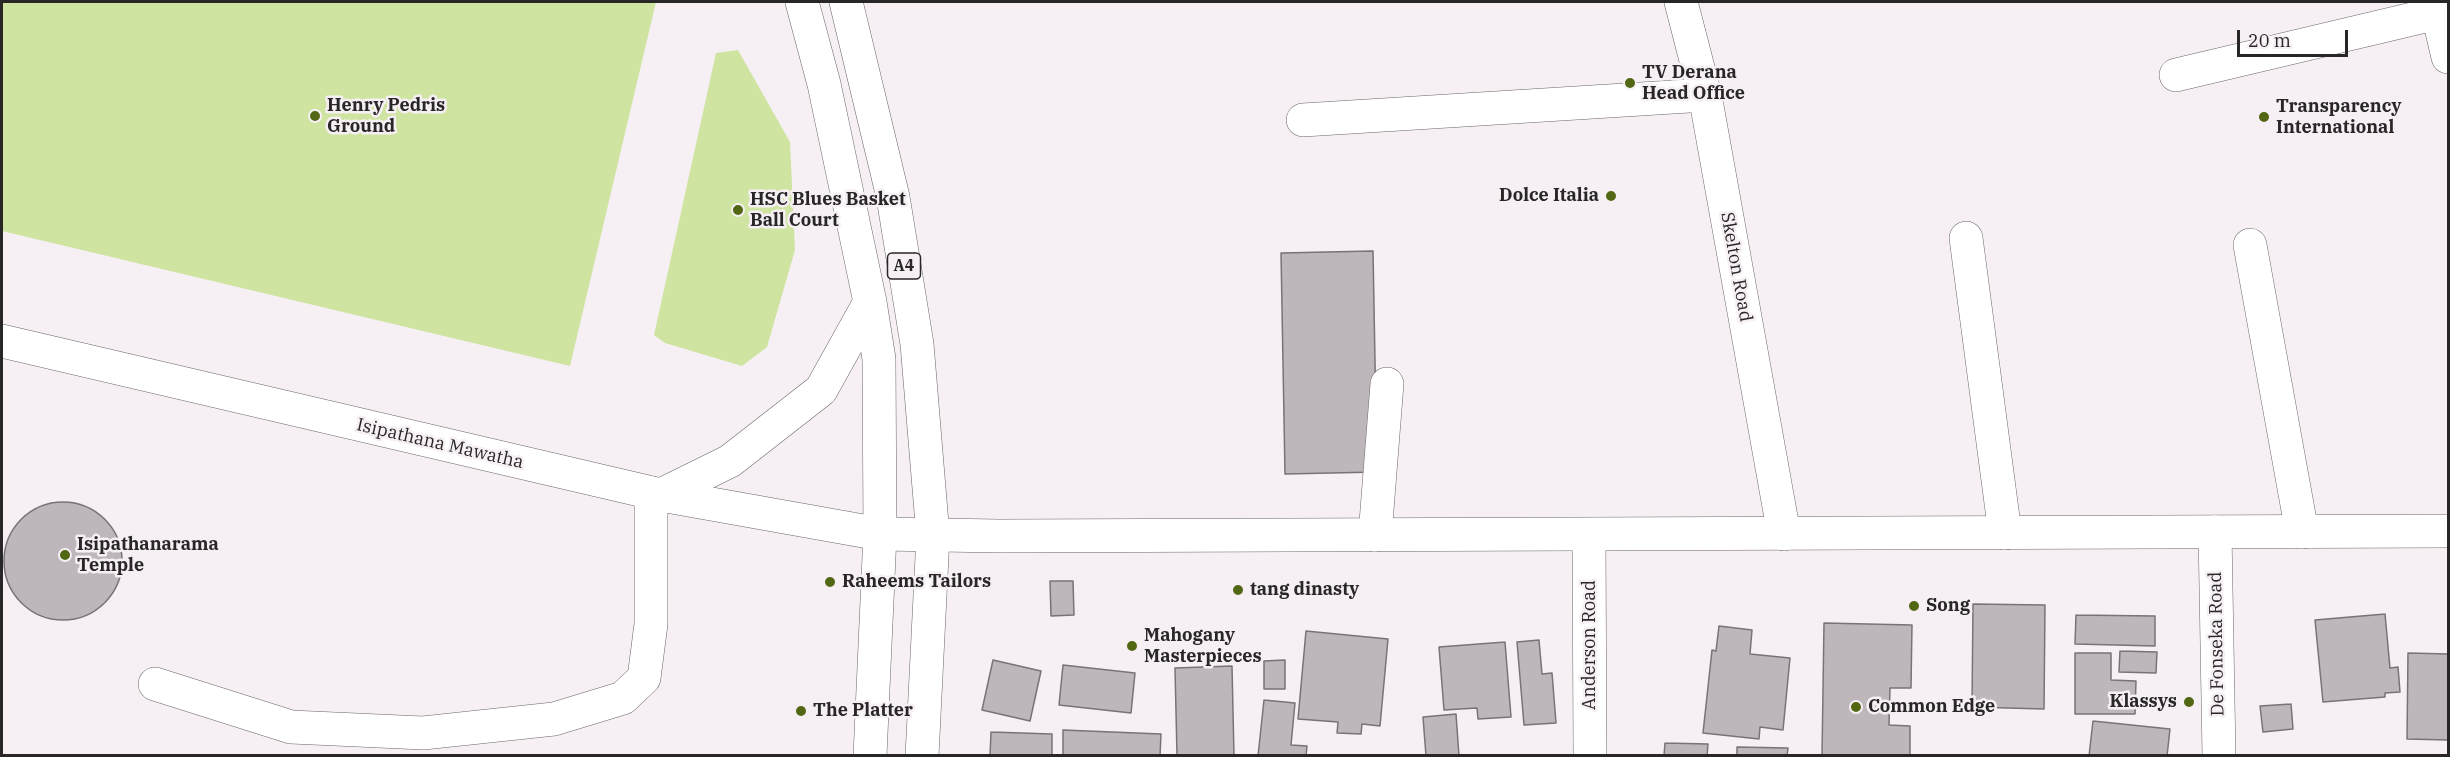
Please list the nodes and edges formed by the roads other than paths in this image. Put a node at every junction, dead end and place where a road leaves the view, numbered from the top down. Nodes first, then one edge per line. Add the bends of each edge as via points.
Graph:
1 (802, 2) edge
2 (846, 2) edge
3 (1681, 2) edge
4 (2436, 7) edge
5 (2448, 57) edge
6 (2176, 75) dead end
7 (1705, 95) junction
8 (1303, 120) dead end
9 (1965, 238) dead end
10 (2250, 245) dead end
11 (870, 302) junction
12 (2, 341) edge
13 (1387, 384) dead end
14 (656, 494) junction
15 (2448, 531) edge
16 (2215, 532) junction
17 (2302, 532) junction
18 (2005, 533) junction
19 (880, 534) junction
20 (1784, 534) junction
21 (1376, 535) junction
22 (1589, 535) junction
23 (933, 536) junction
24 (155, 684) dead end
25 (870, 756) edge
26 (922, 756) edge
27 (1590, 756) edge
28 (2219, 756) edge

1 - 11 main road, A4 via 824,84
2 - 23 main road, A4 via 892,197 917,344
3 - 7 main road, Skelton Road
4 - 5 main road
4 - 6 main road
7 - 8 main road
7 - 20 main road, Skelton Road
9 - 18 main road
10 - 17 main road
11 - 14 main road via 821,390 730,461
11 - 19 main road, A4 via 879,359
12 - 14 main road, Isipathana Mawatha
13 - 21 main road
14 - 19 main road, Isipathana Mawatha
14 - 24 main road via 651,624 644,678 623,698 554,719 423,733 291,727
15 - 17 main road, Isipathana Mawatha
16 - 17 main road, Isipathana Mawatha
16 - 18 main road, Isipathana Mawatha
16 - 28 main road, De Fonseka Road
18 - 20 main road, Isipathana Mawatha
19 - 23 main road, Isipathana Mawatha
19 - 25 main road, A4
20 - 22 main road, Isipathana Mawatha
21 - 22 main road, Isipathana Mawatha
21 - 23 main road, Isipathana Mawatha
22 - 27 main road, Anderson Road
23 - 26 main road, A4

